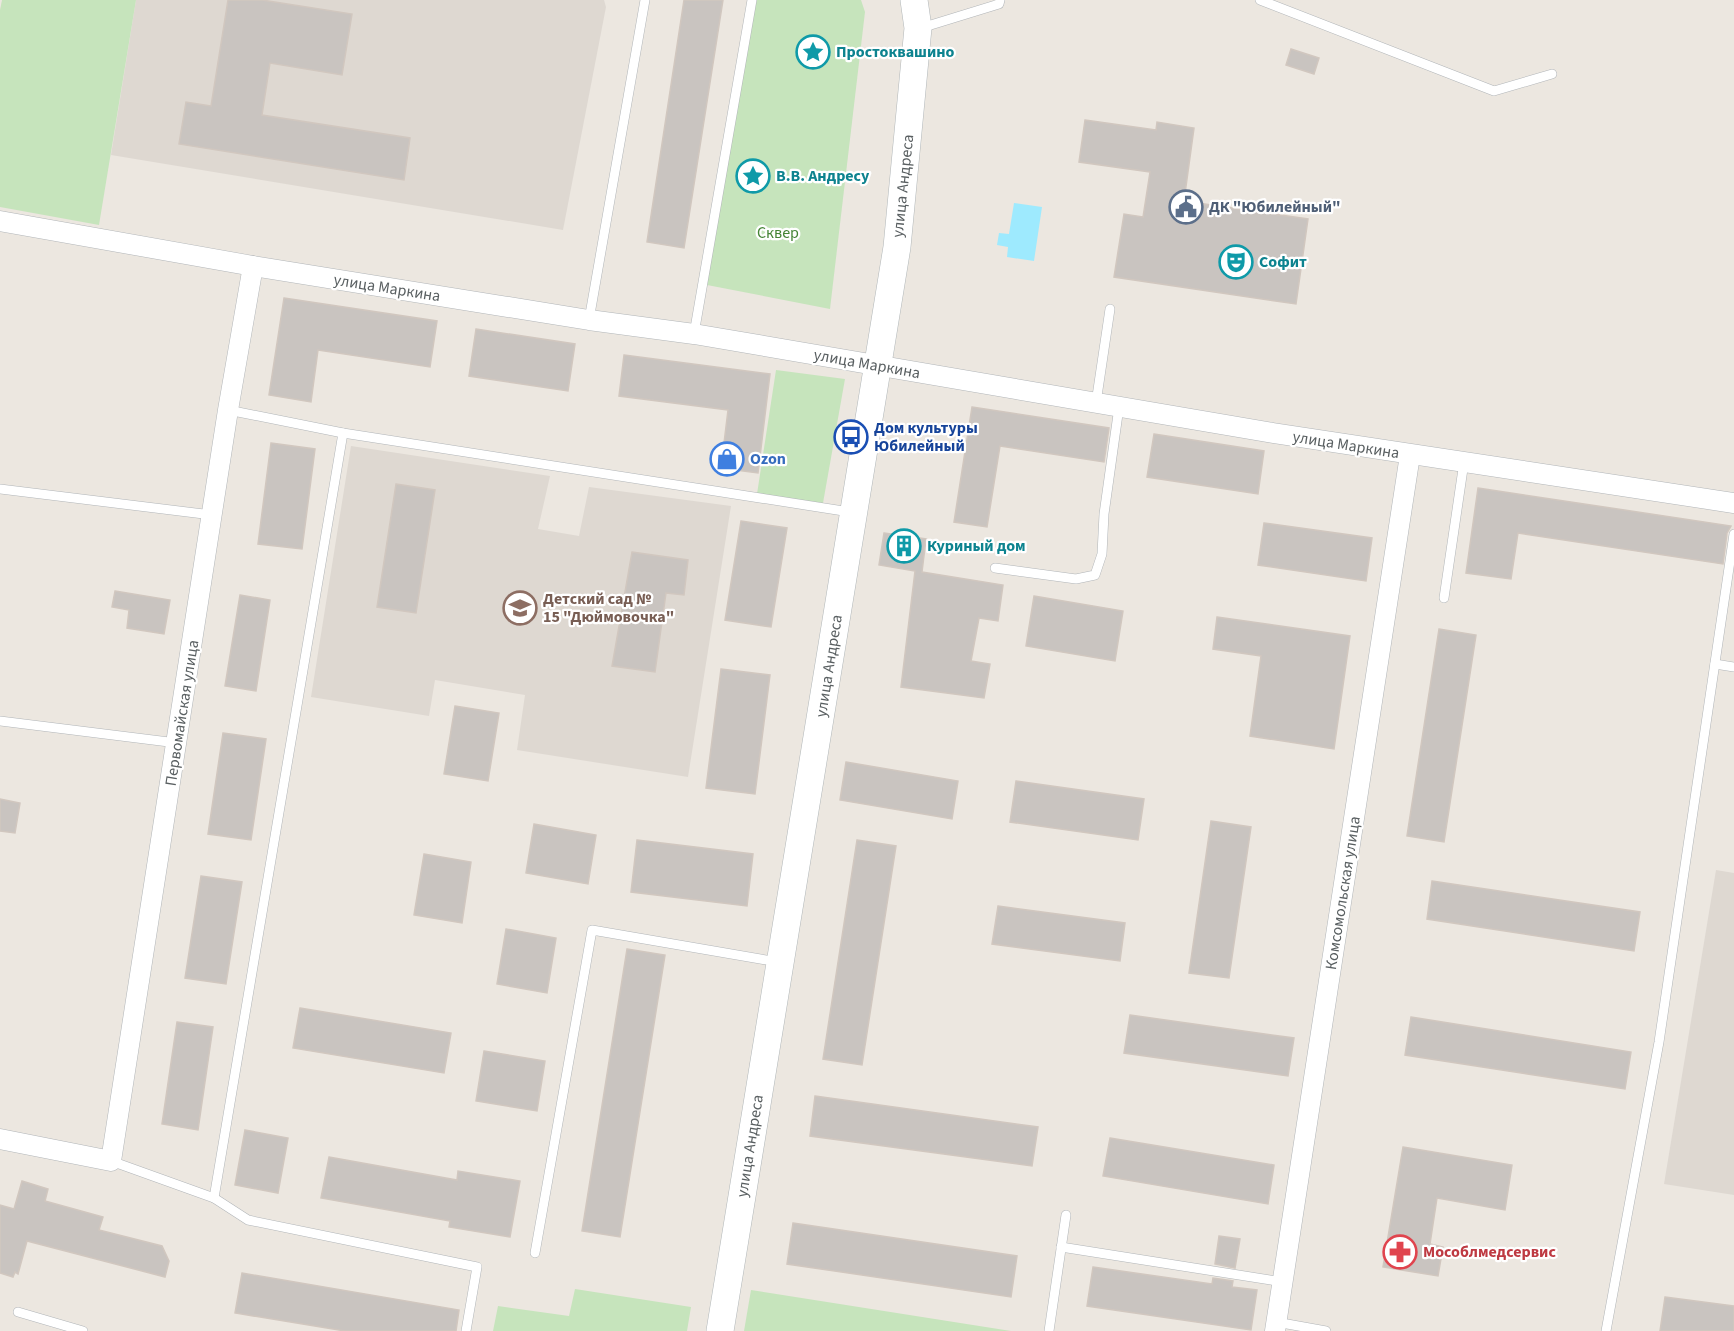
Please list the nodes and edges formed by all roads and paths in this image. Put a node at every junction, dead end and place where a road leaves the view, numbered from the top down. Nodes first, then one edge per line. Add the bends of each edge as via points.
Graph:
1 (645, 0) edge
2 (752, 0) edge
3 (914, 0) edge
4 (1000, 0) edge
5 (1260, 0) edge
6 (918, 28) junction
7 (1552, 74) dead end
8 (0, 221) edge
9 (253, 266) junction
10 (1110, 309) dead end
11 (589, 320) junction
12 (694, 334) junction
13 (878, 366) junction
14 (1096, 403) junction
15 (1119, 407) junction
16 (228, 411) junction
17 (343, 433) junction
18 (1410, 454) junction
19 (1464, 462) junction
20 (0, 489) edge
21 (1734, 502) edge
22 (854, 513) junction
23 (213, 515) junction
24 (1734, 534) edge
25 (995, 568) dead end
26 (1444, 598) dead end
27 (1715, 664) junction
28 (1734, 667) edge
29 (0, 722) edge
30 (177, 743) junction
31 (780, 963) junction
32 (0, 1139) edge
33 (111, 1161) junction
34 (214, 1198) junction
35 (1066, 1215) dead end
36 (1061, 1247) junction
37 (535, 1253) dead end
38 (1283, 1282) junction
39 (18, 1312) dead end
40 (1275, 1327) edge
41 (83, 1331) edge
42 (466, 1331) edge
43 (720, 1331) edge
44 (1049, 1331) edge
45 (1326, 1331) edge
46 (1605, 1331) edge

1 - 11 lane
2 - 12 lane
3 - 6 street, улица Андреса
4 - 6 lane via 999,4
5 - 7 lane via 1494,91
6 - 13 street, улица Андреса via 897,247
8 - 9 street, улица Маркина
9 - 11 street, улица Маркина
9 - 16 street, Первомайская улица
10 - 14 lane
11 - 12 street, улица Маркина
12 - 13 street, улица Маркина
13 - 14 street, улица Маркина
13 - 22 street, улица Андреса
14 - 15 street, улица Маркина
15 - 18 street, улица Маркина
15 - 25 lane via 1102,554 1095,576 1076,579
16 - 17 lane
16 - 23 street, Первомайская улица
17 - 22 lane
17 - 34 lane
18 - 19 street, улица Маркина
18 - 38 street, Комсомольская улица
19 - 21 street, улица Маркина
19 - 26 lane
20 - 23 lane
22 - 31 street, улица Андреса
23 - 30 street, Первомайская улица
24 - 27 lane
27 - 28 lane
27 - 46 lane via 1659,1042
29 - 30 lane
30 - 33 street, Первомайская улица
31 - 37 lane via 592,930
31 - 43 street, улица Андреса
32 - 33 street
33 - 34 lane
34 - 42 lane via 248,1220 477,1267
35 - 36 lane
36 - 38 lane
36 - 44 lane
38 - 40 street, Комсомольская улица
39 - 41 lane
40 - 45 lane

